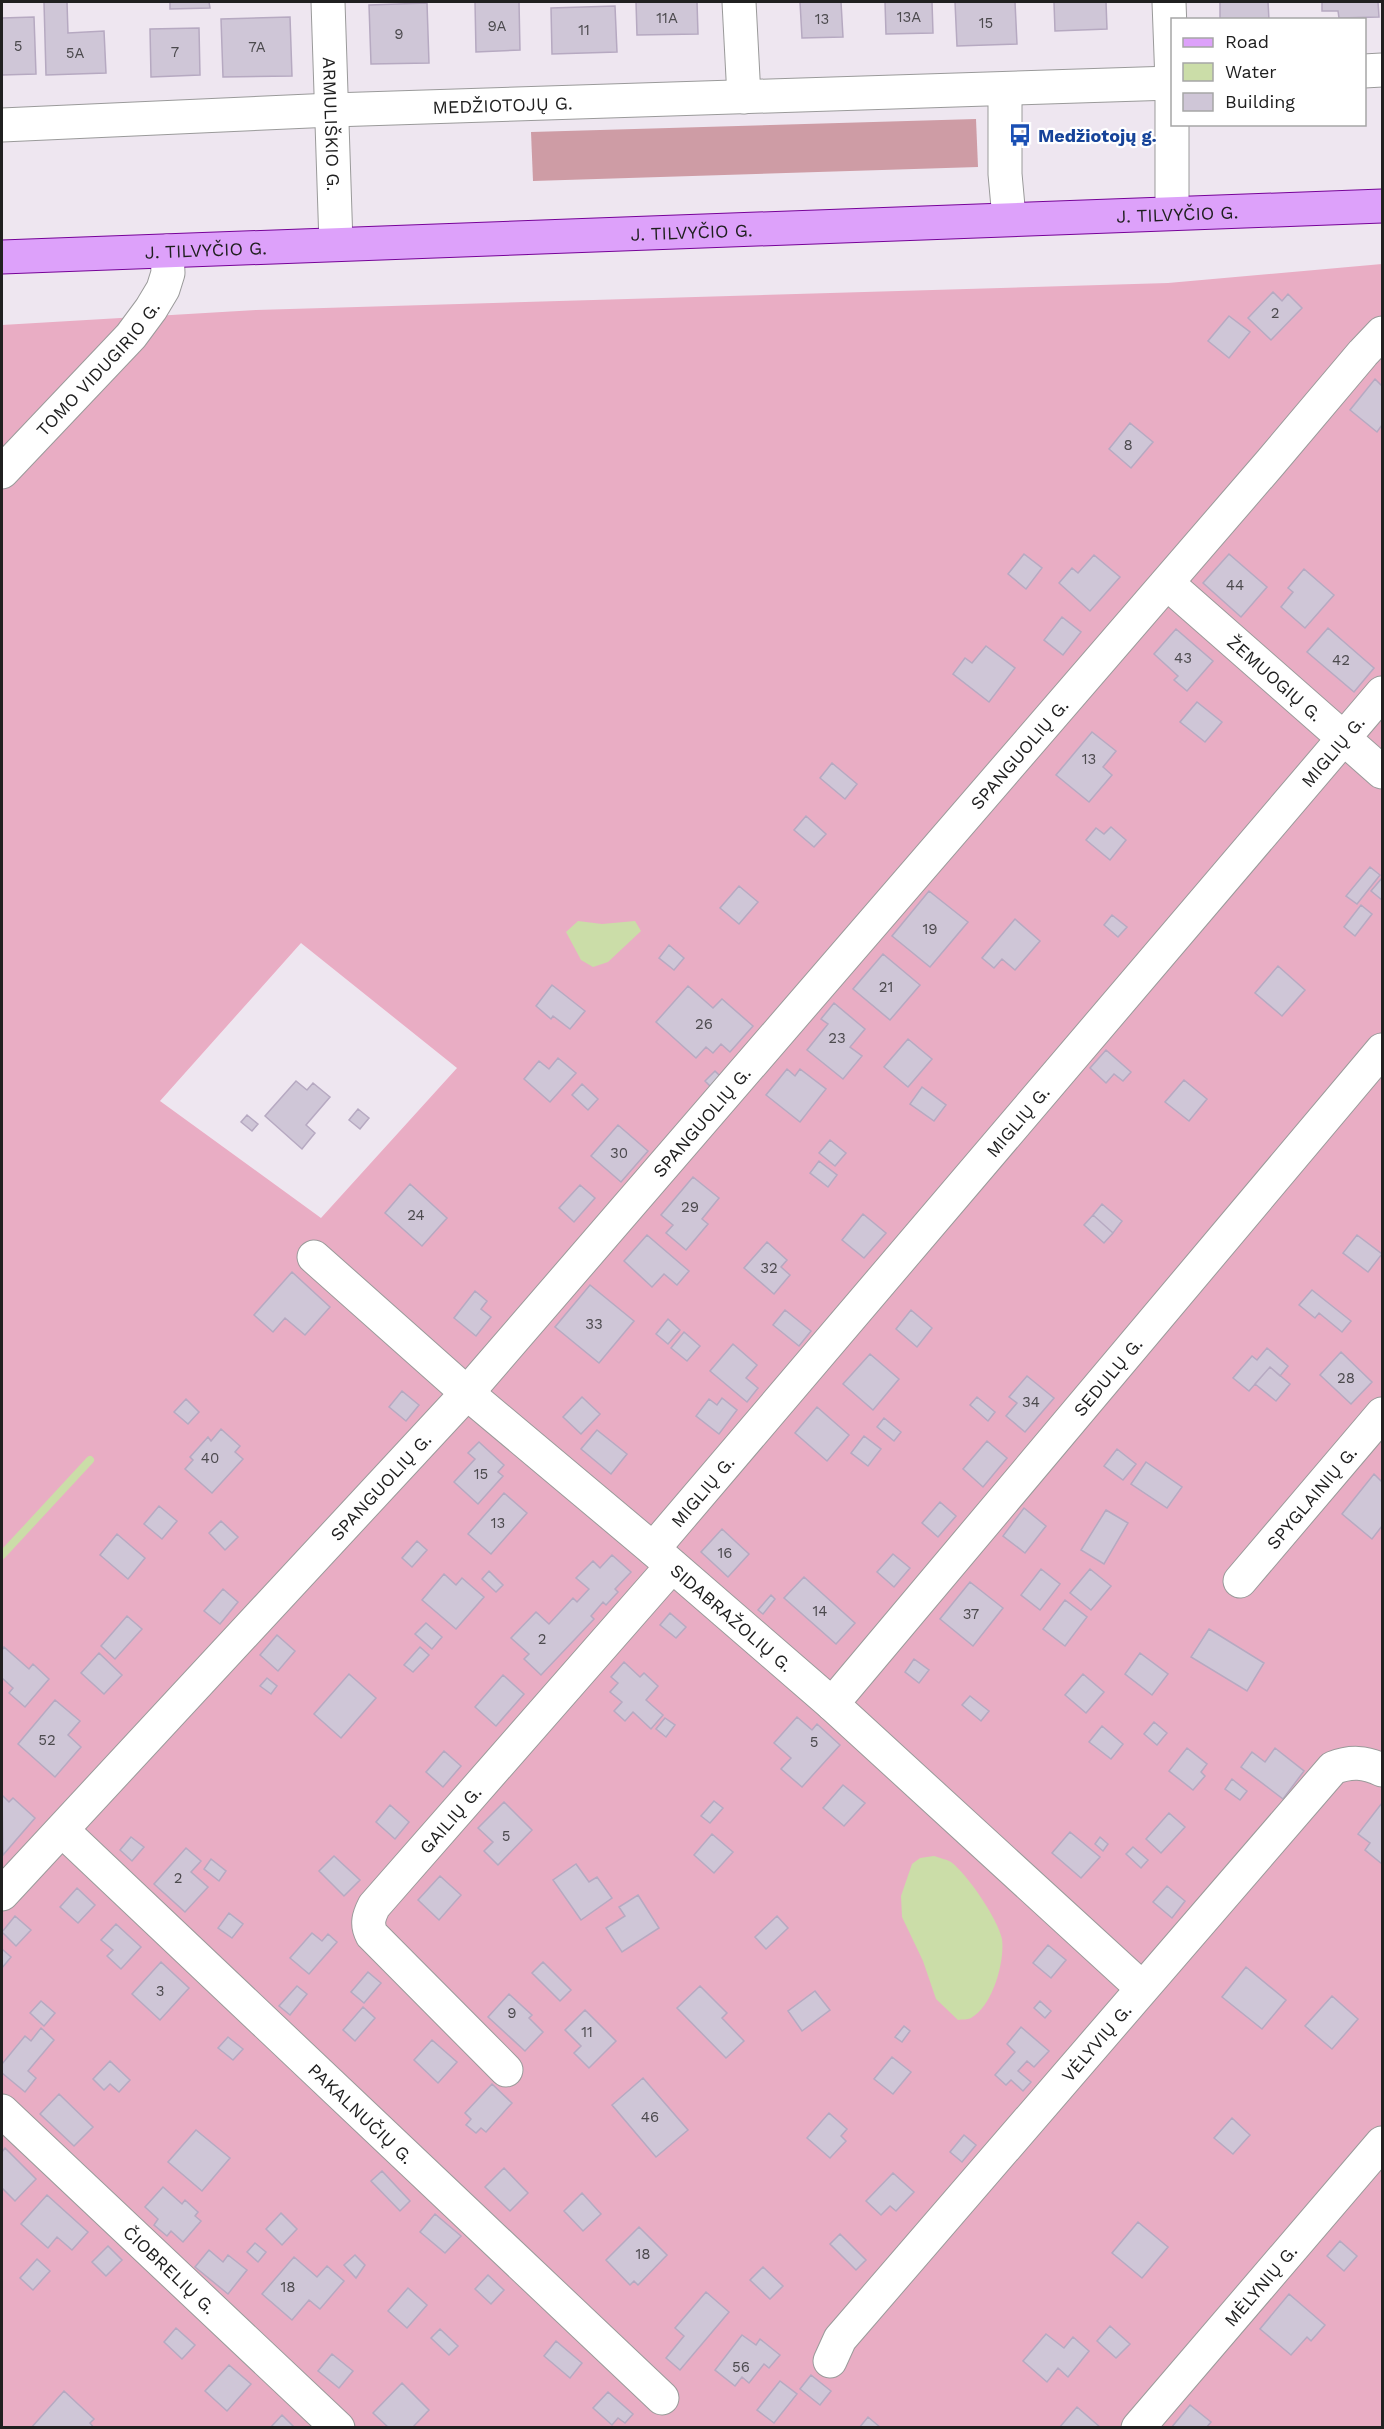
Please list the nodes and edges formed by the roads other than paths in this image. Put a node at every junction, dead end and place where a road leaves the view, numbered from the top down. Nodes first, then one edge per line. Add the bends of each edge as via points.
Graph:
1 (328, 2) edge
2 (739, 2) edge
3 (1169, 2) edge
4 (1171, 43) edge
5 (1383, 70) edge
6 (1366, 71) edge
7 (1171, 84) edge
8 (1005, 89) junction
9 (744, 97) junction
10 (332, 110) junction
11 (2, 125) edge
12 (1173, 126) edge
13 (1383, 206) edge
14 (1172, 212) junction
15 (1009, 218) junction
16 (336, 244) junction
17 (168, 251) junction
18 (2, 257) edge
19 (1383, 333) edge
20 (2, 472) edge
21 (1167, 583) junction
22 (1383, 693) edge
23 (1344, 738) junction
24 (1383, 772) edge
25 (1383, 1050) edge
26 (314, 1257) dead end
27 (467, 1393) junction
28 (1383, 1414) edge
29 (662, 1558) junction
30 (1240, 1581) dead end
31 (832, 1704) junction
32 (1383, 1770) edge
33 (62, 1830) junction
34 (2, 1894) edge
35 (1142, 1988) junction
36 (506, 2070) dead end
37 (2, 2111) edge
38 (1383, 2143) edge
39 (830, 2361) dead end
40 (662, 2398) dead end
41 (338, 2427) edge
42 (1138, 2427) edge

1 - 10 street, ARMULIŠKIO G.
2 - 9 street
3 - 4 street
5 - 6 street
7 - 8 street, MEDŽIOTOJŲ G.
8 - 9 street, MEDŽIOTOJŲ G.
8 - 15 street
9 - 10 street, MEDŽIOTOJŲ G.
10 - 11 street, MEDŽIOTOJŲ G.
10 - 16 street, ARMULIŠKIO G.
12 - 14 street
13 - 14 main road, J. TILVYČIO G.
14 - 15 main road, J. TILVYČIO G.
15 - 16 main road, J. TILVYČIO G.
16 - 17 main road, J. TILVYČIO G.
17 - 18 main road, J. TILVYČIO G.
17 - 20 street, TOMO VIDUGIRIO G. via 165,281 131,336
19 - 21 street, SPANGUOLIŲ G.
21 - 23 street, ŽEMUOGIŲ G.
21 - 27 street, SPANGUOLIŲ G.
22 - 23 street, MIGLIŲ G.
23 - 24 street, ŽEMUOGIŲ G.
23 - 29 street, MIGLIŲ G.
25 - 31 street, SEDULŲ G.
26 - 27 street, SIDABRAŽOLIŲ G.
27 - 29 street, SIDABRAŽOLIŲ G.
27 - 33 street, SPANGUOLIŲ G.
28 - 30 street, SPYGLAINIŲ G.
29 - 31 street, SIDABRAŽOLIŲ G.
29 - 36 street, GAILIŲ G. via 369,1915 367,1927 372,1935
31 - 35 street, SIDABRAŽOLIŲ G.
32 - 35 street, VĖLYVIŲ G. via 1367,1763 1345,1763 1333,1768
33 - 34 street, SPANGUOLIŲ G.
33 - 40 street, PAKALNUČIŲ G.
35 - 39 street, VĖLYVIŲ G. via 840,2339
37 - 41 street, ČIOBRELIŲ G.
38 - 42 street, MĖLYNIŲ G.

